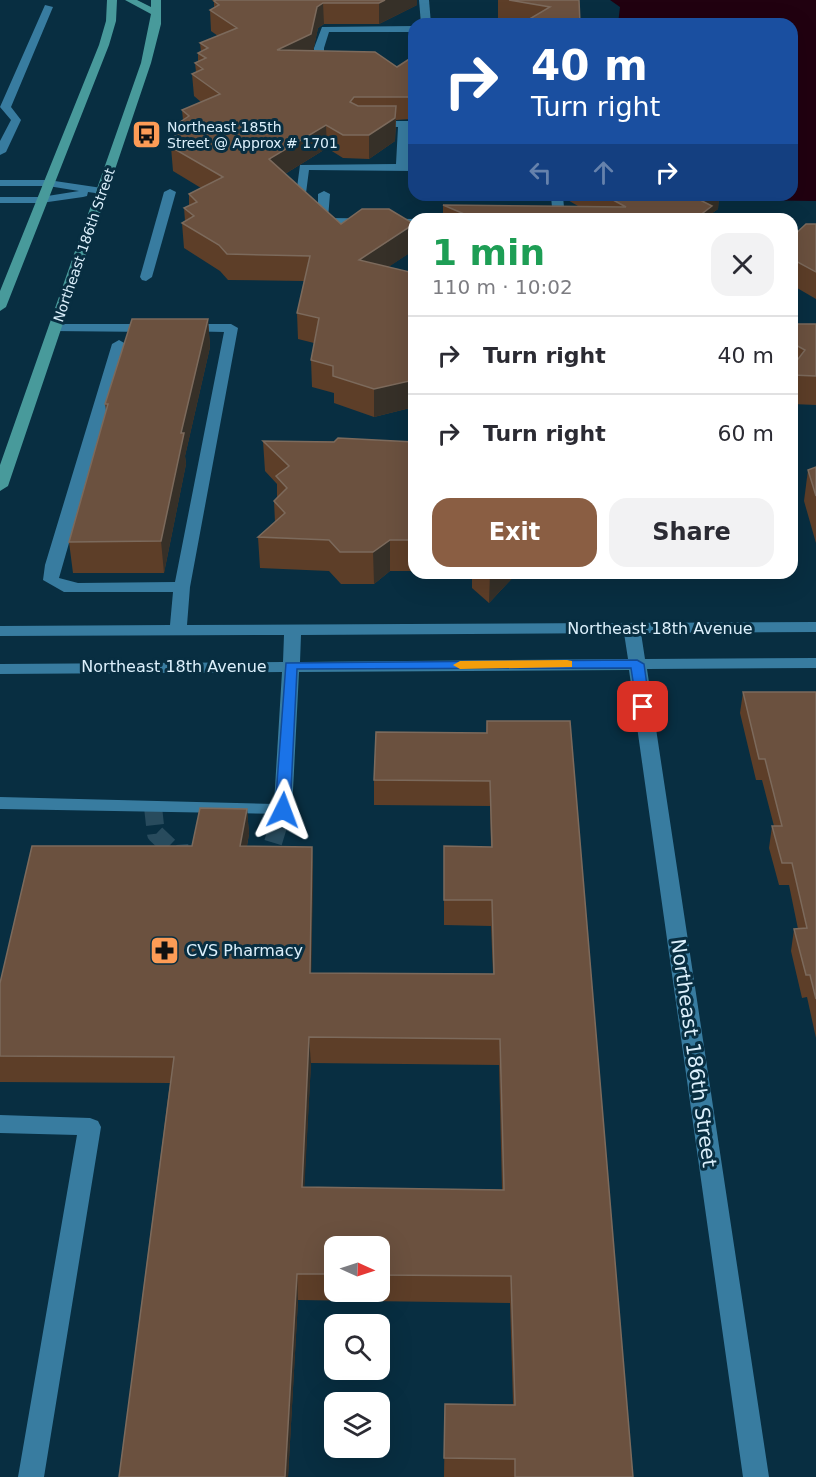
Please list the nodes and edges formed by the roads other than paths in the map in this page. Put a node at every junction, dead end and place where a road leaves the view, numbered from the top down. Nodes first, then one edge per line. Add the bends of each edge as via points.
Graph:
1 (111, 0) edge
2 (130, 0) edge
3 (156, 0) edge
4 (424, 0) edge
5 (48, 7) dead end
6 (156, 13) junction
7 (426, 18) edge
8 (408, 29) edge
9 (331, 68) edge
10 (358, 124) edge
11 (408, 124) edge
12 (408, 130) edge
13 (0, 152) edge
14 (402, 167) junction
15 (408, 168) edge
16 (0, 183) edge
17 (48, 183) junction
18 (102, 191) junction
19 (170, 192) dead end
20 (300, 193) edge
21 (324, 194) dead end
22 (0, 200) edge
23 (41, 200) junction
24 (408, 222) edge
25 (146, 277) dead end
26 (0, 307) edge
27 (56, 328) junction
28 (119, 344) dead end
29 (0, 486) edge
30 (182, 587) junction
31 (816, 627) edge
32 (632, 628) junction
33 (293, 630) junction
34 (0, 631) edge
35 (178, 631) junction
36 (816, 663) edge
37 (637, 664) junction
38 (291, 666) junction
39 (0, 669) edge
40 (0, 804) edge
41 (0, 1124) edge
42 (31, 1477) edge
43 (756, 1477) edge

1 - 17 main road via 111,21 104,45
2 - 6 main road
3 - 6 main road, Northeast 186th Street
4 - 7 street
5 - 13 street via 5,108 16,120
6 - 18 main road, Northeast 186th Street via 146,63
8 - 9 street via 325,29 319,68
10 - 11 street
12 - 14 street
14 - 15 street
14 - 20 street via 304,167
16 - 17 street
17 - 18 street
17 - 23 main road
18 - 23 street
18 - 27 main road, Northeast 186th Street
19 - 25 street
21 - 24 street via 322,221
22 - 23 street
23 - 26 main road
27 - 29 main road, Northeast 186th Street
27 - 30 street via 231,328
28 - 30 street via 51,580 64,587 78,588
30 - 35 street
31 - 32 street, Northeast 18th Avenue
32 - 33 street, Northeast 18th Avenue
32 - 37 street, Northeast 186th Street
33 - 35 street, Northeast 18th Avenue
33 - 38 street
34 - 35 street, Northeast 18th Avenue
36 - 37 street, Northeast 18th Avenue
37 - 38 street, Northeast 18th Avenue
37 - 43 street, Northeast 186th Street
38 - 39 street, Northeast 18th Avenue
38 - 40 street via 283,810
41 - 42 street via 90,1127

